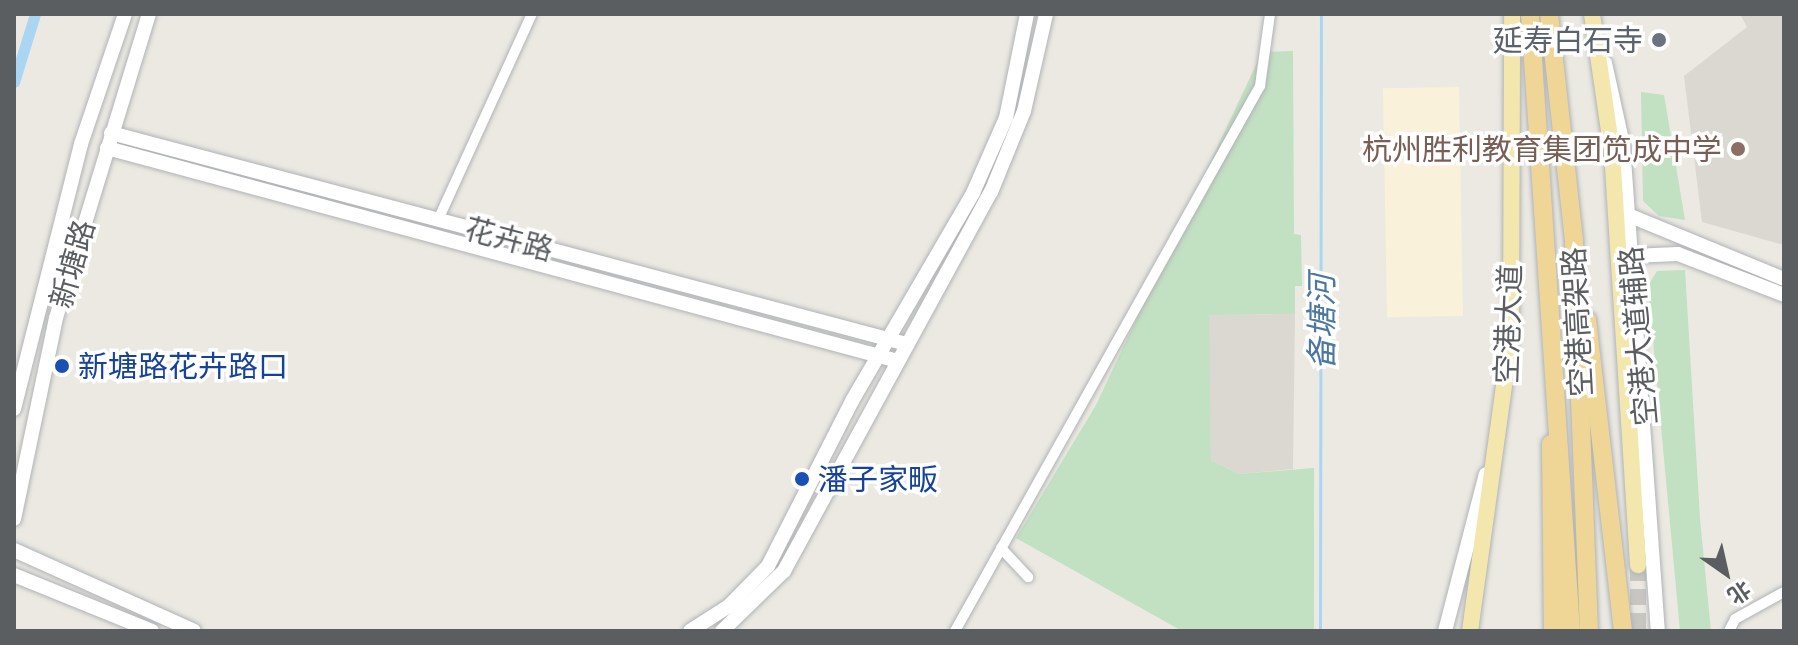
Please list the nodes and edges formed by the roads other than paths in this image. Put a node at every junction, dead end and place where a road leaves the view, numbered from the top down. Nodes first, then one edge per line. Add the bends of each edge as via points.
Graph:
1 (125, 14) edge
2 (149, 14) edge
3 (532, 14) edge
4 (1027, 14) edge
5 (1046, 14) edge
6 (1270, 14) edge
7 (1512, 14) edge
8 (1530, 14) edge
9 (1549, 14) edge
10 (1592, 14) edge
11 (1601, 43) junction
12 (109, 140) junction
13 (1628, 215) junction
14 (438, 220) junction
15 (1574, 242) junction
16 (1631, 256) junction
17 (1784, 279) edge
18 (1784, 295) edge
19 (889, 340) junction
20 (907, 344) junction
21 (1555, 345) junction
22 (879, 356) junction
23 (898, 361) junction
24 (1506, 388) junction
25 (14, 409) edge
26 (14, 519) edge
27 (1001, 548) junction
28 (14, 550) edge
29 (1638, 565) tunnel mouth
30 (14, 575) edge
31 (1028, 577) dead end
32 (1784, 592) edge
33 (152, 631) edge
34 (194, 631) edge
35 (690, 631) edge
36 (722, 631) edge
37 (955, 631) edge
38 (1445, 631) edge
39 (1470, 631) edge
40 (1553, 631) edge
41 (1571, 631) edge
42 (1589, 631) edge
43 (1623, 631) edge
44 (1658, 631) edge
45 (1729, 631) edge

1 - 25 street, 新塘路 via 81,144
2 - 12 street, 新塘路
3 - 14 street
4 - 19 street via 1006,118 973,193
5 - 20 street via 1024,111 991,192
6 - 27 street via 1260,86
7 - 24 main road, 空港大道
8 - 21 highway, 空港高架路
9 - 15 highway, 空港高架路
10 - 11 main road
11 - 13 street, 空港大道辅路 via 1623,145
11 - 29 main road
12 - 14 street, 花卉路
12 - 22 street, 花卉路
12 - 26 street, 新塘路 via 56,318
13 - 16 street, 空港大道辅路
13 - 17 street
14 - 19 street, 花卉路
15 - 42 highway, 空港高架路
15 - 43 highway
16 - 18 street via 1678,254
16 - 44 street, 空港大道辅路
19 - 20 street, 花卉路
19 - 22 street
20 - 23 street
21 - 40 highway
21 - 41 highway, 空港高架路
22 - 23 street, 花卉路
22 - 35 street via 768,566 729,606
23 - 36 street via 784,571
24 - 38 street
24 - 39 main road, 空港大道
27 - 31 street
27 - 37 street
28 - 34 street
30 - 33 street
32 - 45 street via 1735,619

